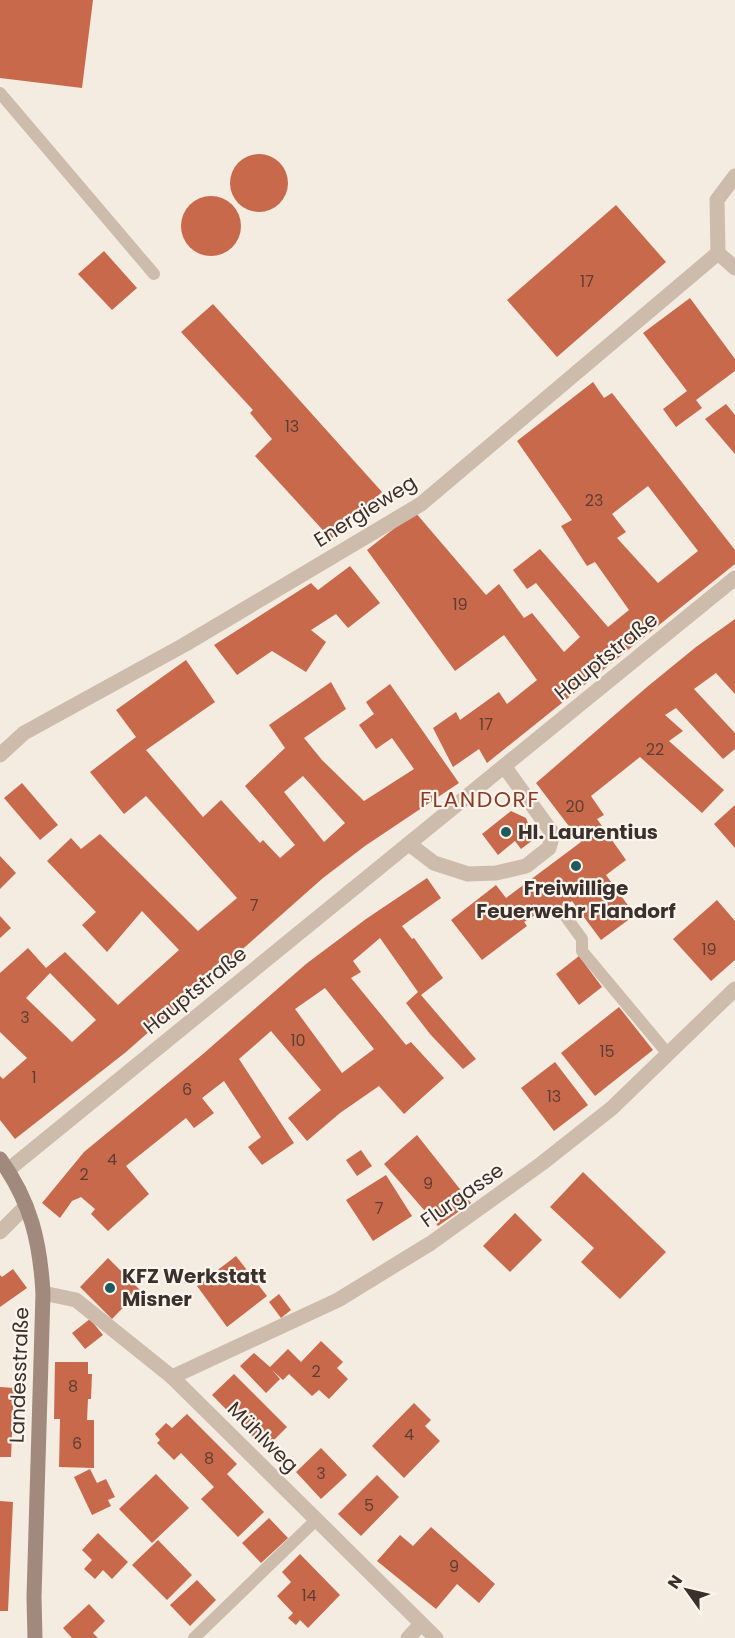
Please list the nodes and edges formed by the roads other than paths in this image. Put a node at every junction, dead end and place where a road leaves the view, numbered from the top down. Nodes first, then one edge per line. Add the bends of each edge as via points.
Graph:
1 (0, 93) edge
2 (735, 176) edge
3 (718, 253) junction
4 (735, 268) edge
5 (154, 274) dead end
6 (735, 578) edge
7 (0, 755) edge
8 (504, 766) junction
9 (408, 844) junction
10 (566, 917) dead end
11 (735, 989) edge
12 (668, 1054) junction
13 (4, 1164) edge
14 (26, 1206) junction
15 (0, 1232) edge
16 (43, 1293) junction
17 (172, 1377) junction
18 (316, 1520) junction
19 (421, 1624) junction
20 (35, 1638) edge
21 (194, 1638) edge
22 (408, 1638) edge
23 (436, 1638) edge

1 - 5 lane
2 - 3 street via 717,200
3 - 4 street
3 - 7 street, Energieweg via 421,504 184,645 24,733
6 - 8 street, Hauptstraße
8 - 9 street, Hauptstraße
8 - 9 street via 554,834 549,848 526,866 468,874 435,863
9 - 13 street, Hauptstraße
10 - 12 lane via 582,939 582,951
11 - 12 street, Flurgasse
12 - 17 street, Flurgasse via 612,1108 431,1243 338,1300
13 - 14 main road, Landesstraße
14 - 15 street
14 - 16 main road, Landesstraße via 35,1229
16 - 17 street, Mühlweg via 76,1300
16 - 20 main road, Landesstraße
17 - 18 street, Mühlweg
18 - 19 street, Mühlweg
18 - 21 lane
19 - 22 street
19 - 23 street, Mühlweg

